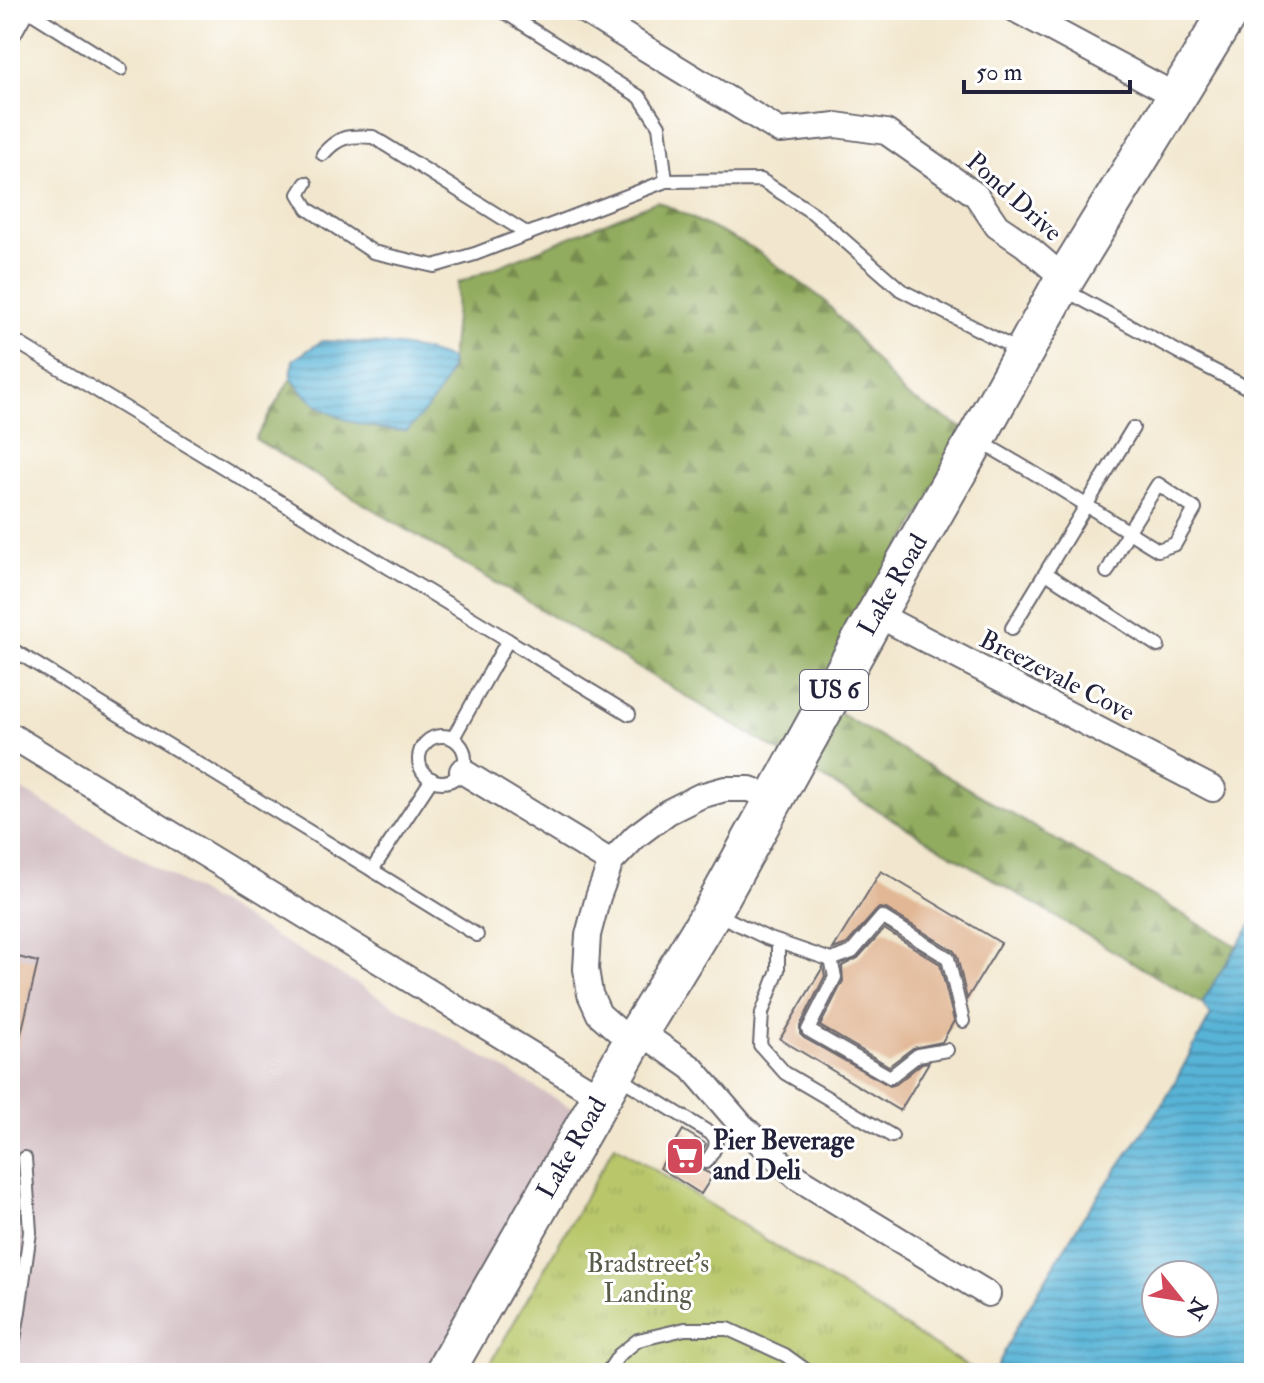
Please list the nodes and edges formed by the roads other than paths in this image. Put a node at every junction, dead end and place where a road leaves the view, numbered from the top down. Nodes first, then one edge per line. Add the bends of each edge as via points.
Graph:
1 (24, 10) edge
2 (501, 10) edge
3 (583, 10) edge
4 (1016, 10) edge
5 (1230, 10) edge
6 (10, 30) edge
7 (121, 69) dead end
8 (1178, 97) junction
9 (323, 154) dead end
10 (666, 181) junction
11 (306, 183) dead end
12 (528, 234) junction
13 (1063, 283) junction
14 (10, 338) edge
15 (1023, 353) junction
16 (1254, 391) edge
17 (1133, 428) dead end
18 (976, 439) junction
19 (1085, 505) junction
20 (1128, 532) junction
21 (1107, 572) dead end
22 (1046, 573) junction
23 (876, 614) junction
24 (1012, 628) dead end
25 (508, 640) junction
26 (1158, 646) dead end
27 (10, 648) edge
28 (629, 714) dead end
29 (10, 735) edge
30 (453, 738) junction
31 (462, 771) junction
32 (432, 779) junction
33 (1213, 789) dead end
34 (774, 799) junction
35 (611, 862) junction
36 (372, 870) junction
37 (712, 912) junction
38 (477, 935) dead end
39 (778, 942) junction
40 (831, 960) junction
41 (963, 1021) dead end
42 (947, 1050) dead end
43 (622, 1061) junction
44 (892, 1136) dead end
45 (25, 1158) dead end
46 (706, 1162) dead end
47 (988, 1294) dead end
48 (10, 1362) edge
49 (444, 1373) edge
50 (607, 1373) edge
51 (810, 1373) edge

1 - 6 street
1 - 7 lane
2 - 10 lane via 640,97 659,126
3 - 13 street, Pond Drive via 780,131 836,125 886,132 976,195 997,226
4 - 8 street
5 - 8 main road, Lake Road / US 6
8 - 13 main road, Lake Road / US 6
9 - 12 lane via 335,141 373,137
10 - 12 lane
10 - 15 lane via 761,180 813,213 901,290
11 - 12 lane via 299,194 308,209 373,252 403,259 434,266
13 - 15 main road, Lake Road / US 6
13 - 16 lane
14 - 25 lane
15 - 18 main road, Lake Road / US 6
17 - 19 lane
18 - 19 lane
18 - 23 main road, Lake Road / US 6
19 - 20 lane
19 - 22 lane
20 - 20 lane via 1158,550 1175,544 1195,509 1158,484
20 - 21 lane
22 - 24 lane
22 - 26 lane
23 - 33 street, Breezevale Cove
23 - 34 main road, Lake Road / US 6
25 - 28 lane
25 - 30 lane
27 - 36 lane
29 - 43 street
30 - 31 lane via 466,758
30 - 32 lane via 433,738 422,748 420,764
31 - 32 lane via 449,781
31 - 35 street
32 - 36 lane
34 - 35 street via 750,789 700,796 668,812
34 - 37 main road, Lake Road / US 6
35 - 43 street via 588,935 586,969 590,994
36 - 38 lane
37 - 39 lane
37 - 43 main road, Lake Road / US 6
39 - 40 lane
39 - 44 lane via 778,970 762,1013 760,1045 785,1073
40 - 41 lane via 852,952 882,917 948,958
40 - 42 lane via 835,977 808,1030 890,1077 918,1055
43 - 46 lane via 713,1135 716,1146
43 - 47 street via 692,1068 741,1125 798,1178
43 - 49 main road, Lake Road / US 6
45 - 48 lane via 30,1232
50 - 51 lane via 638,1340 685,1329 728,1329 785,1355

